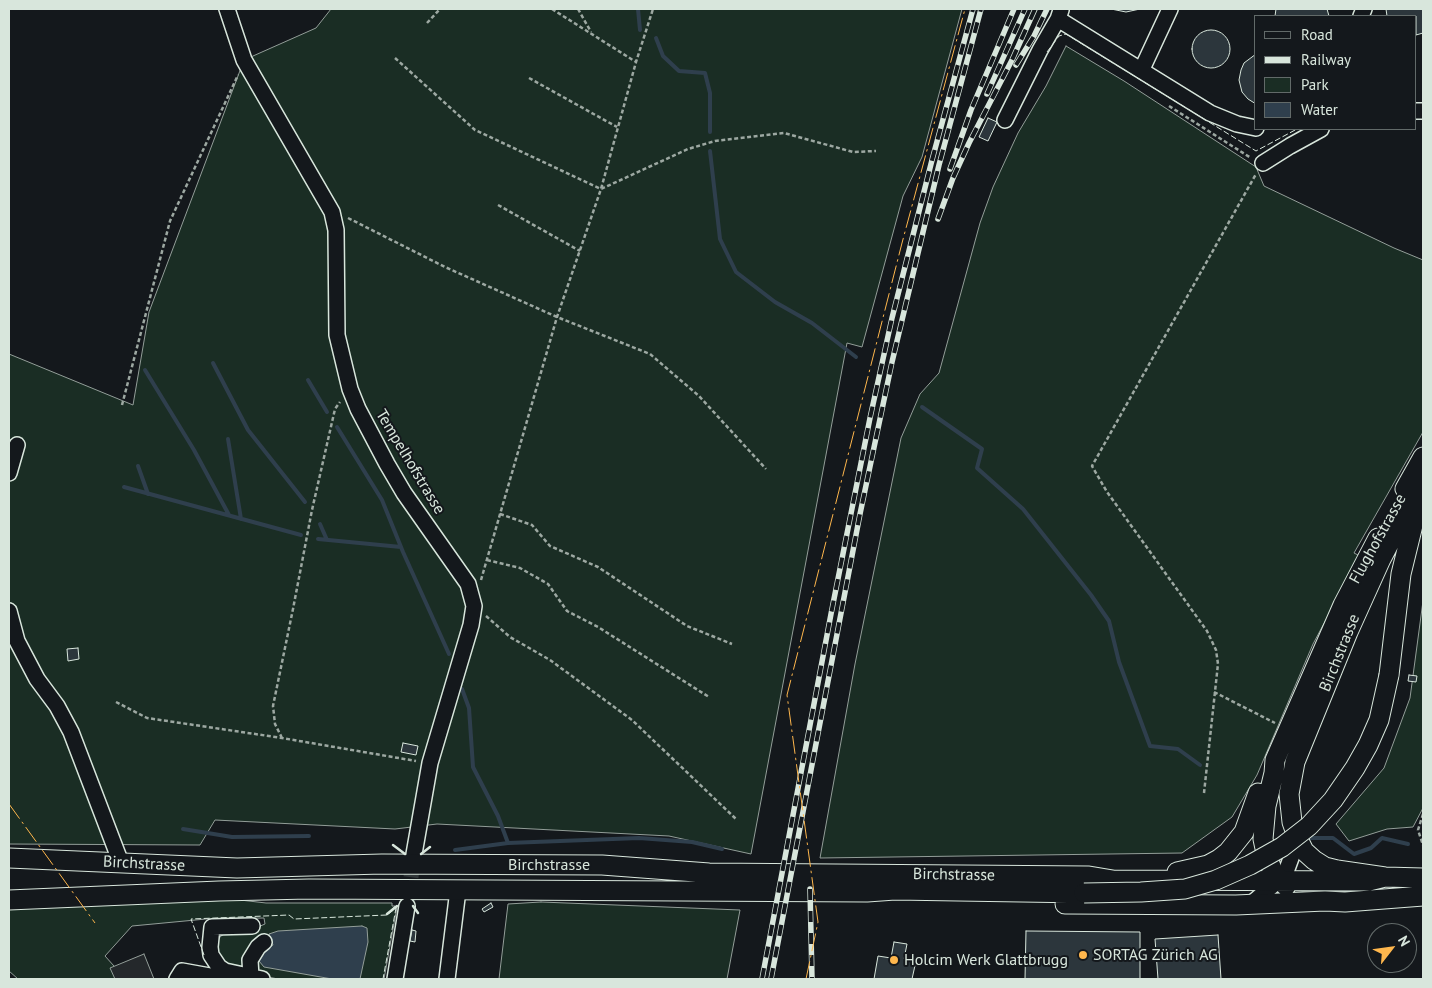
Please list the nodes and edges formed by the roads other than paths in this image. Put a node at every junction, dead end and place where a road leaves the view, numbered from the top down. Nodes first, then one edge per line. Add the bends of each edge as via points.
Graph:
1 (227, 9) edge
2 (1170, 9) edge
3 (1060, 14) edge
4 (1142, 69) junction
5 (1005, 120) dead end
6 (1254, 128) edge
7 (1319, 130) edge
8 (1263, 163) road end
9 (17, 445) dead end
10 (1423, 457) edge
11 (9, 473) edge
12 (1423, 479) edge
13 (1423, 502) edge
14 (9, 611) edge
15 (1276, 760) junction
16 (1298, 838) junction
17 (414, 854) tunnel mouth
18 (9, 858) edge
19 (121, 862) junction
20 (459, 864) junction
21 (1385, 877) junction
22 (1423, 878) edge
23 (1279, 880) junction
24 (1087, 884) junction
25 (458, 890) junction
26 (867, 892) junction
27 (1423, 896) edge
28 (9, 900) edge
29 (1325, 901) junction
30 (1250, 904) junction
31 (407, 906) tunnel mouth
32 (252, 926) dead end
33 (264, 942) dead end
34 (256, 978) edge
35 (177, 979) edge
36 (226, 979) edge
37 (395, 979) edge
38 (447, 979) edge

1 - 17 street, Tempelhofstrasse via 244,60 332,212 336,230 337,335 350,389 404,493 468,584 474,606 430,763
2 - 4 street
3 - 4 street
3 - 5 street
4 - 6 street via 1210,113
7 - 8 street
9 - 11 street
10 - 15 main road, Flughofstrasse via 1343,605
12 - 16 main road, Birchstrasse via 1381,559 1295,762 1289,794 1292,822
13 - 24 main road, Birchstrasse, bridge via 1414,521 1401,574 1389,675 1379,720 1355,768 1333,800 1310,826 1282,847 1225,876 1185,889 1141,892
14 - 19 street via 17,641 37,679 72,732
15 - 23 main road via 1263,839 1269,862
15 - 24 main road, Birchstrasse via 1265,771 1244,832 1219,859 1182,872 1114,874
16 - 21 main road, Birchstrasse via 1304,851 1325,867
16 - 23 street via 1287,869
18 - 19 main road, Birchstrasse
19 - 20 main road, Birchstrasse via 255,868
20 - 24 main road, Birchstrasse via 602,865 718,873
20 - 25 main road
21 - 22 main road, Birchstrasse
21 - 23 main road, Birchstrasse via 1370,881
23 - 24 main road, Birchstrasse via 1113,880
23 - 29 main road, Birchstrasse via 1295,891
23 - 30 street
24 - 26 main road, Birchstrasse
25 - 26 main road, Birchstrasse
25 - 28 main road, Birchstrasse via 218,891
25 - 38 street
26 - 30 main road, Birchstrasse via 969,903
27 - 29 main road, Birchstrasse
29 - 30 main road, Birchstrasse
31 - 37 street
32 - 34 street via 212,927 210,947 219,967
33 - 34 street via 250,960
35 - 36 street via 182,970

